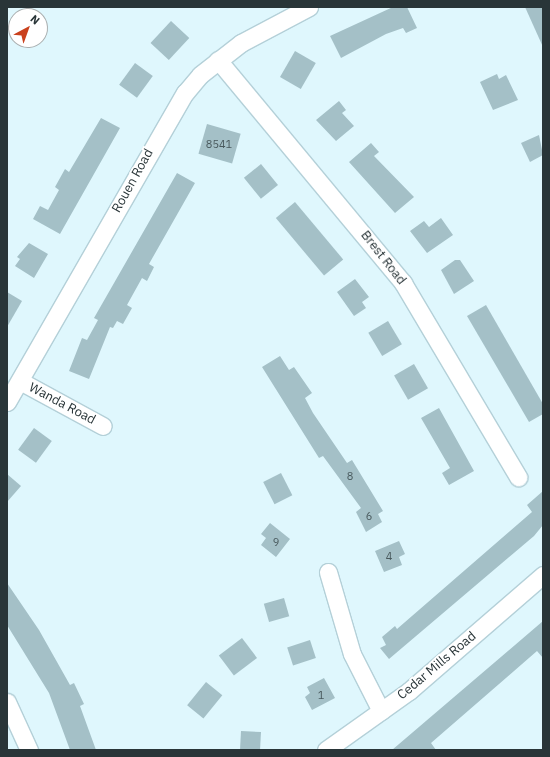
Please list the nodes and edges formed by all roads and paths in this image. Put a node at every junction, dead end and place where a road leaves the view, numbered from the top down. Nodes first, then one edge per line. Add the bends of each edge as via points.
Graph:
1 (298, 9) edge
2 (218, 60) junction
3 (20, 381) junction
4 (7, 402) edge
5 (103, 426) dead end
6 (518, 477) dead end
7 (328, 572) dead end
8 (543, 575) edge
9 (7, 702) edge
10 (381, 711) junction
11 (30, 750) edge
12 (326, 750) edge

1 - 2 street, Rouen Road
2 - 3 street, Rouen Road via 200,75 168,120
2 - 6 street, Brest Road via 403,283
3 - 4 street, Rouen Road
3 - 5 street, Wanda Road
7 - 10 street via 352,654
8 - 10 street, Cedar Mills Road
9 - 11 street
10 - 12 street, Cedar Mills Road

